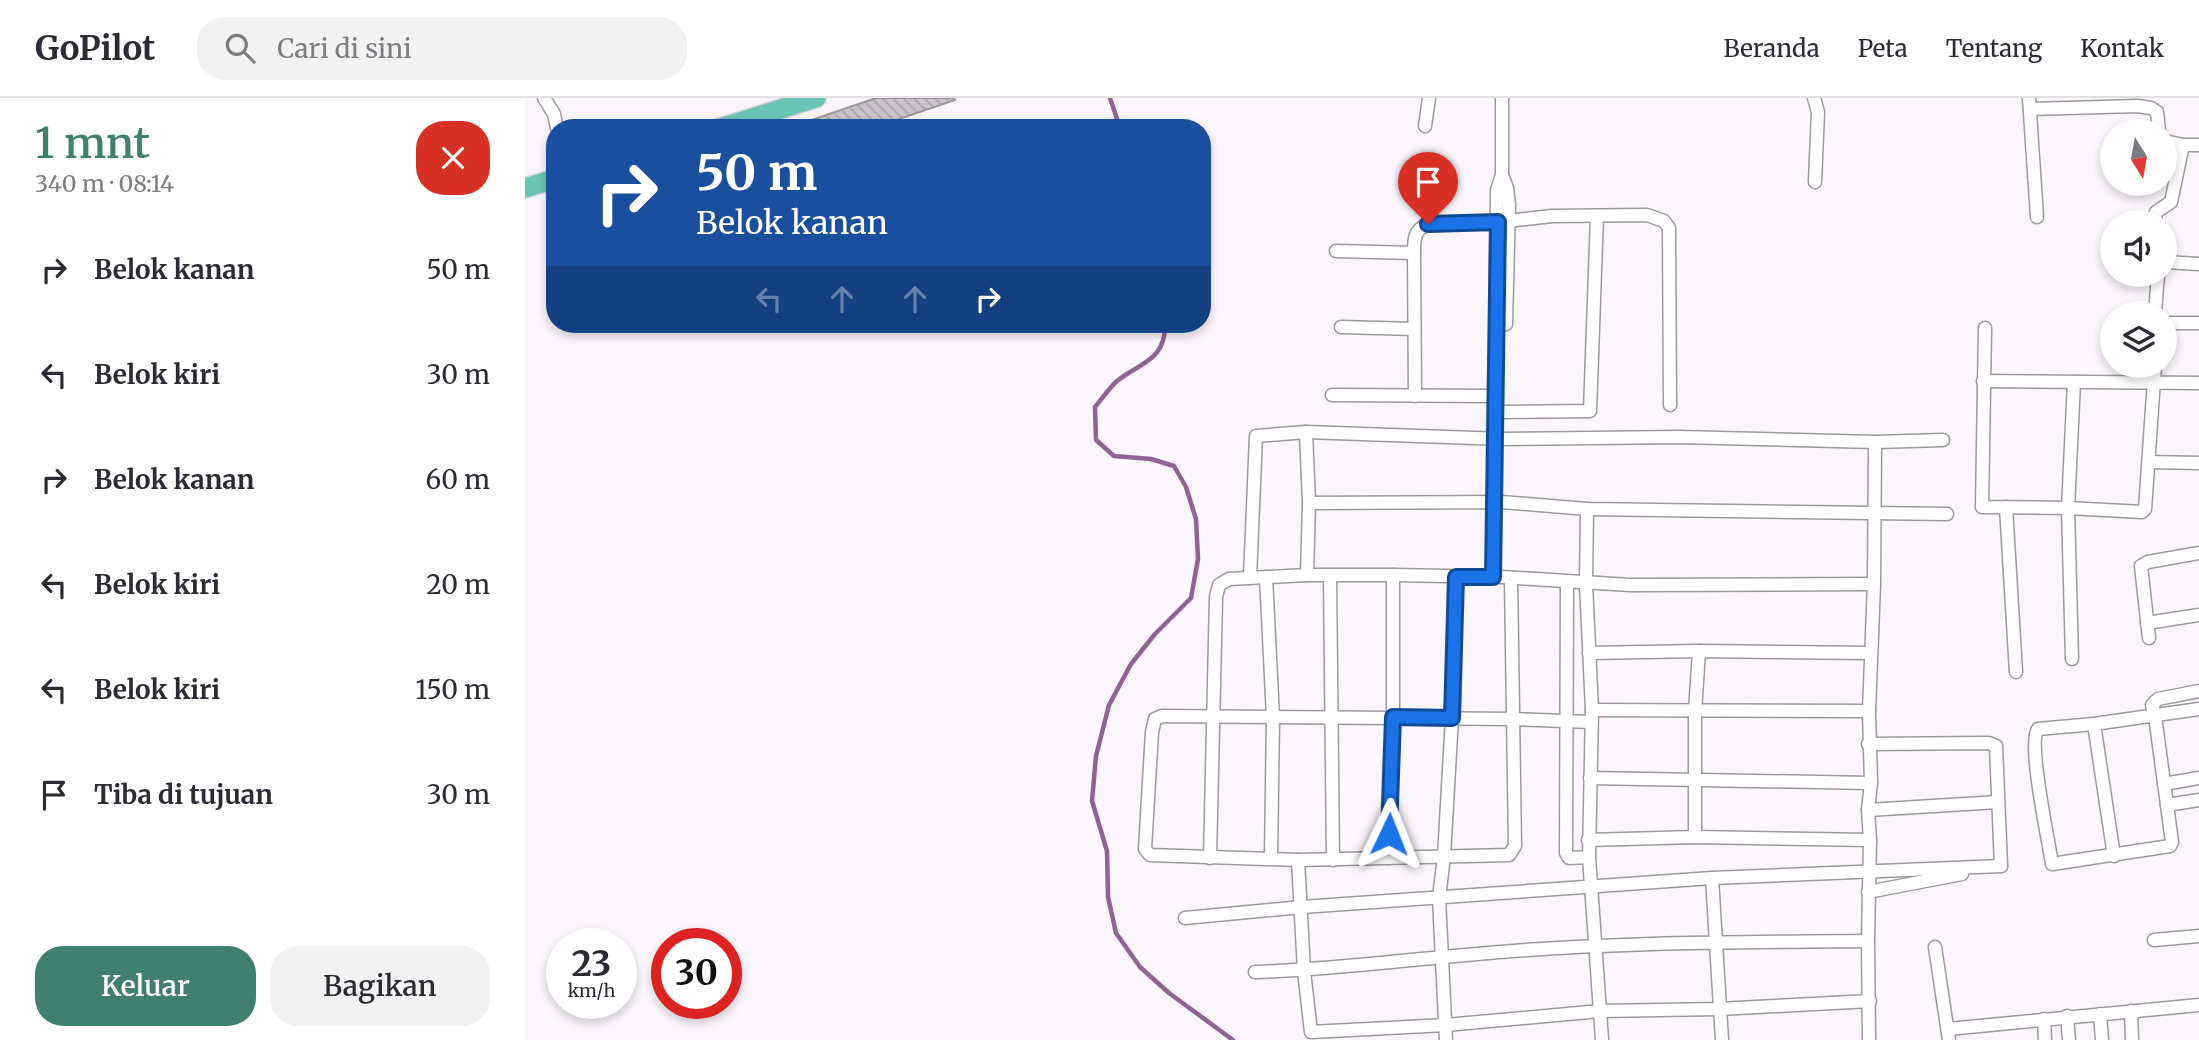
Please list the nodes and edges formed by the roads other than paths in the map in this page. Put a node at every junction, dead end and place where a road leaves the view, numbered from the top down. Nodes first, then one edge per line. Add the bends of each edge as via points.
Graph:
1 (544, 98) edge
2 (816, 98) edge
3 (1429, 98) edge
4 (1502, 98) edge
5 (1814, 98) edge
6 (2030, 104) edge
7 (555, 119) edge
8 (749, 119) edge
9 (2158, 119) edge
10 (1425, 126) dead end
11 (2177, 144) edge
12 (2183, 145) junction
13 (2199, 145) edge
14 (546, 182) edge
15 (1815, 182) dead end
16 (525, 188) edge
17 (2159, 210) edge
18 (1597, 216) junction
19 (2037, 217) dead end
20 (1504, 221) junction
21 (1336, 251) dead end
22 (1414, 253) junction
23 (2177, 263) edge
24 (2199, 264) edge
25 (2177, 323) edge
26 (2199, 323) edge
27 (1341, 327) dead end
28 (1985, 328) dead end
29 (1414, 330) junction
30 (2155, 378) edge
31 (1983, 381) junction
32 (2074, 382) junction
33 (2199, 383) edge
34 (2155, 384) junction
35 (1332, 395) dead end
36 (1415, 396) junction
37 (1496, 396) junction
38 (1670, 405) dead end
39 (1499, 411) junction
40 (1306, 432) junction
41 (1500, 438) junction
42 (1943, 440) dead end
43 (1875, 442) junction
44 (2150, 462) junction
45 (2199, 463) edge
46 (1499, 502) junction
47 (1309, 503) junction
48 (2006, 507) junction
49 (2067, 508) junction
50 (1587, 509) junction
51 (1873, 514) junction
52 (1947, 514) dead end
53 (2199, 553) edge
54 (1307, 575) junction
55 (1392, 575) junction
56 (1330, 576) junction
57 (1266, 577) junction
58 (1456, 577) junction
59 (1250, 578) junction
60 (1502, 578) junction
61 (1567, 582) junction
62 (1586, 584) junction
63 (1874, 584) junction
64 (2199, 615) edge
65 (2147, 623) junction
66 (2149, 638) dead end
67 (1699, 651) junction
68 (1589, 653) junction
69 (1870, 653) junction
70 (2072, 659) dead end
71 (2016, 672) dead end
72 (2199, 691) edge
73 (2199, 709) edge
74 (1869, 711) junction
75 (1695, 712) junction
76 (1214, 716) junction
77 (1592, 716) junction
78 (2155, 716) junction
79 (1273, 717) junction
80 (1333, 717) junction
81 (1393, 717) junction
82 (1452, 718) junction
83 (1514, 719) junction
84 (1567, 720) junction
85 (2094, 724) junction
86 (1868, 744) junction
87 (1590, 778) junction
88 (2199, 778) edge
89 (1695, 781) junction
90 (1871, 783) junction
91 (2164, 784) junction
92 (2199, 800) edge
93 (1998, 803) junction
94 (2167, 805) junction
95 (1868, 810) junction
96 (1695, 837) junction
97 (1588, 840) junction
98 (1870, 840) junction
99 (1444, 856) junction
100 (2113, 856) junction
101 (1589, 857) junction
102 (1210, 858) junction
103 (1271, 858) junction
104 (1389, 858) junction
105 (1298, 860) junction
106 (1333, 860) junction
107 (2001, 866) junction
108 (1869, 871) junction
109 (1712, 878) junction
110 (1590, 887) junction
111 (1868, 892) junction
112 (1439, 898) junction
113 (1302, 906) junction
114 (1185, 918) dead end
115 (2199, 936) edge
116 (2154, 940) dead end
117 (1868, 941) junction
118 (1714, 942) junction
119 (1596, 946) junction
120 (1935, 947) dead end
121 (1443, 958) junction
122 (1304, 971) junction
123 (1255, 972) dead end
124 (1870, 1001) junction
125 (2199, 1005) edge
126 (1719, 1009) junction
127 (1600, 1011) junction
128 (2131, 1011) junction
129 (2100, 1014) junction
130 (2067, 1016) junction
131 (2044, 1019) junction
132 (1445, 1025) junction
133 (1948, 1034) edge
134 (1311, 1036) edge
135 (1446, 1040) edge
136 (1602, 1040) edge
137 (1721, 1040) edge
138 (1869, 1040) edge
139 (2045, 1040) edge
140 (2069, 1040) edge
141 (2102, 1040) edge
142 (2132, 1040) edge

1 - 7 street
2 - 8 main road
3 - 10 street
4 - 20 street via 1502,175 1497,190
5 - 15 street via 1818,112
6 - 9 street via 2144,107 2157,112
6 - 19 street
11 - 12 street
12 - 13 street
12 - 17 street via 2171,202
14 - 16 main road
18 - 20 street
18 - 38 street via 1647,215 1669,228
18 - 39 street via 1590,411
20 - 22 street via 1428,224 1415,235
20 - 37 street
20 - 39 street
21 - 22 street
22 - 29 street
23 - 24 street
25 - 26 street
27 - 29 street
28 - 31 street
29 - 36 street
30 - 34 street
31 - 32 street
31 - 48 street via 1982,507
32 - 34 street
32 - 49 street
33 - 34 street
34 - 44 street
35 - 36 street
36 - 37 street
37 - 39 street
39 - 41 street
40 - 41 street
40 - 47 street
40 - 59 street via 1256,436
41 - 43 street
41 - 46 street
42 - 43 street
43 - 51 street
44 - 45 street
44 - 49 street via 2142,512
46 - 47 street
46 - 50 street
46 - 60 street
47 - 54 street
48 - 49 street
48 - 71 street
49 - 70 street
50 - 51 street
50 - 62 street
51 - 52 street
51 - 63 street
53 - 65 street via 2141,566
54 - 56 street
54 - 57 street
55 - 56 street
55 - 58 street
55 - 81 street
56 - 80 street
57 - 59 street
57 - 79 street
58 - 60 street
58 - 82 street
59 - 76 street via 1229,579 1219,585
60 - 61 street
60 - 83 street
61 - 62 street
61 - 84 street
62 - 63 street
62 - 68 street
63 - 69 street
64 - 65 street
65 - 66 street
67 - 68 street
67 - 69 street
67 - 75 street
68 - 77 street
69 - 74 street
72 - 78 street via 2155,700
73 - 78 street
74 - 75 street
74 - 86 street
75 - 77 street
75 - 89 street
76 - 79 street
76 - 102 street
76 - 102 street via 1156,719 1144,847 1150,855
77 - 84 street
77 - 87 street
78 - 85 street
78 - 91 street
79 - 80 street
79 - 103 street
80 - 81 street
80 - 106 street
81 - 82 street
81 - 104 street
82 - 83 street
82 - 99 street
83 - 84 street
83 - 99 street via 1513,852
84 - 101 street via 1566,853 1569,858
85 - 100 street
85 - 100 street via 2038,729 2034,754 2053,864
86 - 90 street
86 - 93 street via 1992,743 1998,748
87 - 89 street
87 - 97 street
88 - 91 street
89 - 90 street
89 - 96 street
90 - 95 street
91 - 94 street
92 - 94 street
93 - 95 street
93 - 107 street
94 - 100 street via 2170,846
95 - 98 street
96 - 97 street
96 - 98 street
97 - 101 street
98 - 108 street
99 - 104 street
99 - 112 street
101 - 110 street
102 - 103 street
103 - 105 street
104 - 106 street
105 - 106 street
105 - 113 street
107 - 108 street
107 - 111 street
108 - 109 street
108 - 111 street
109 - 110 street
109 - 118 street
110 - 112 street
110 - 119 street
111 - 117 street
112 - 113 street
112 - 121 street
113 - 114 street
113 - 122 street
115 - 116 street
117 - 118 street
117 - 124 street
118 - 119 street
118 - 126 street
119 - 121 street
119 - 127 street
120 - 133 street
121 - 122 street
121 - 132 street
122 - 123 street
122 - 134 street
124 - 126 street
124 - 138 street
125 - 128 street
126 - 127 street
126 - 137 street
127 - 132 street
127 - 136 street
128 - 129 street
128 - 142 street
129 - 130 street
129 - 141 street
130 - 131 street
130 - 140 street
131 - 133 street
131 - 139 street
132 - 134 street
132 - 135 street

